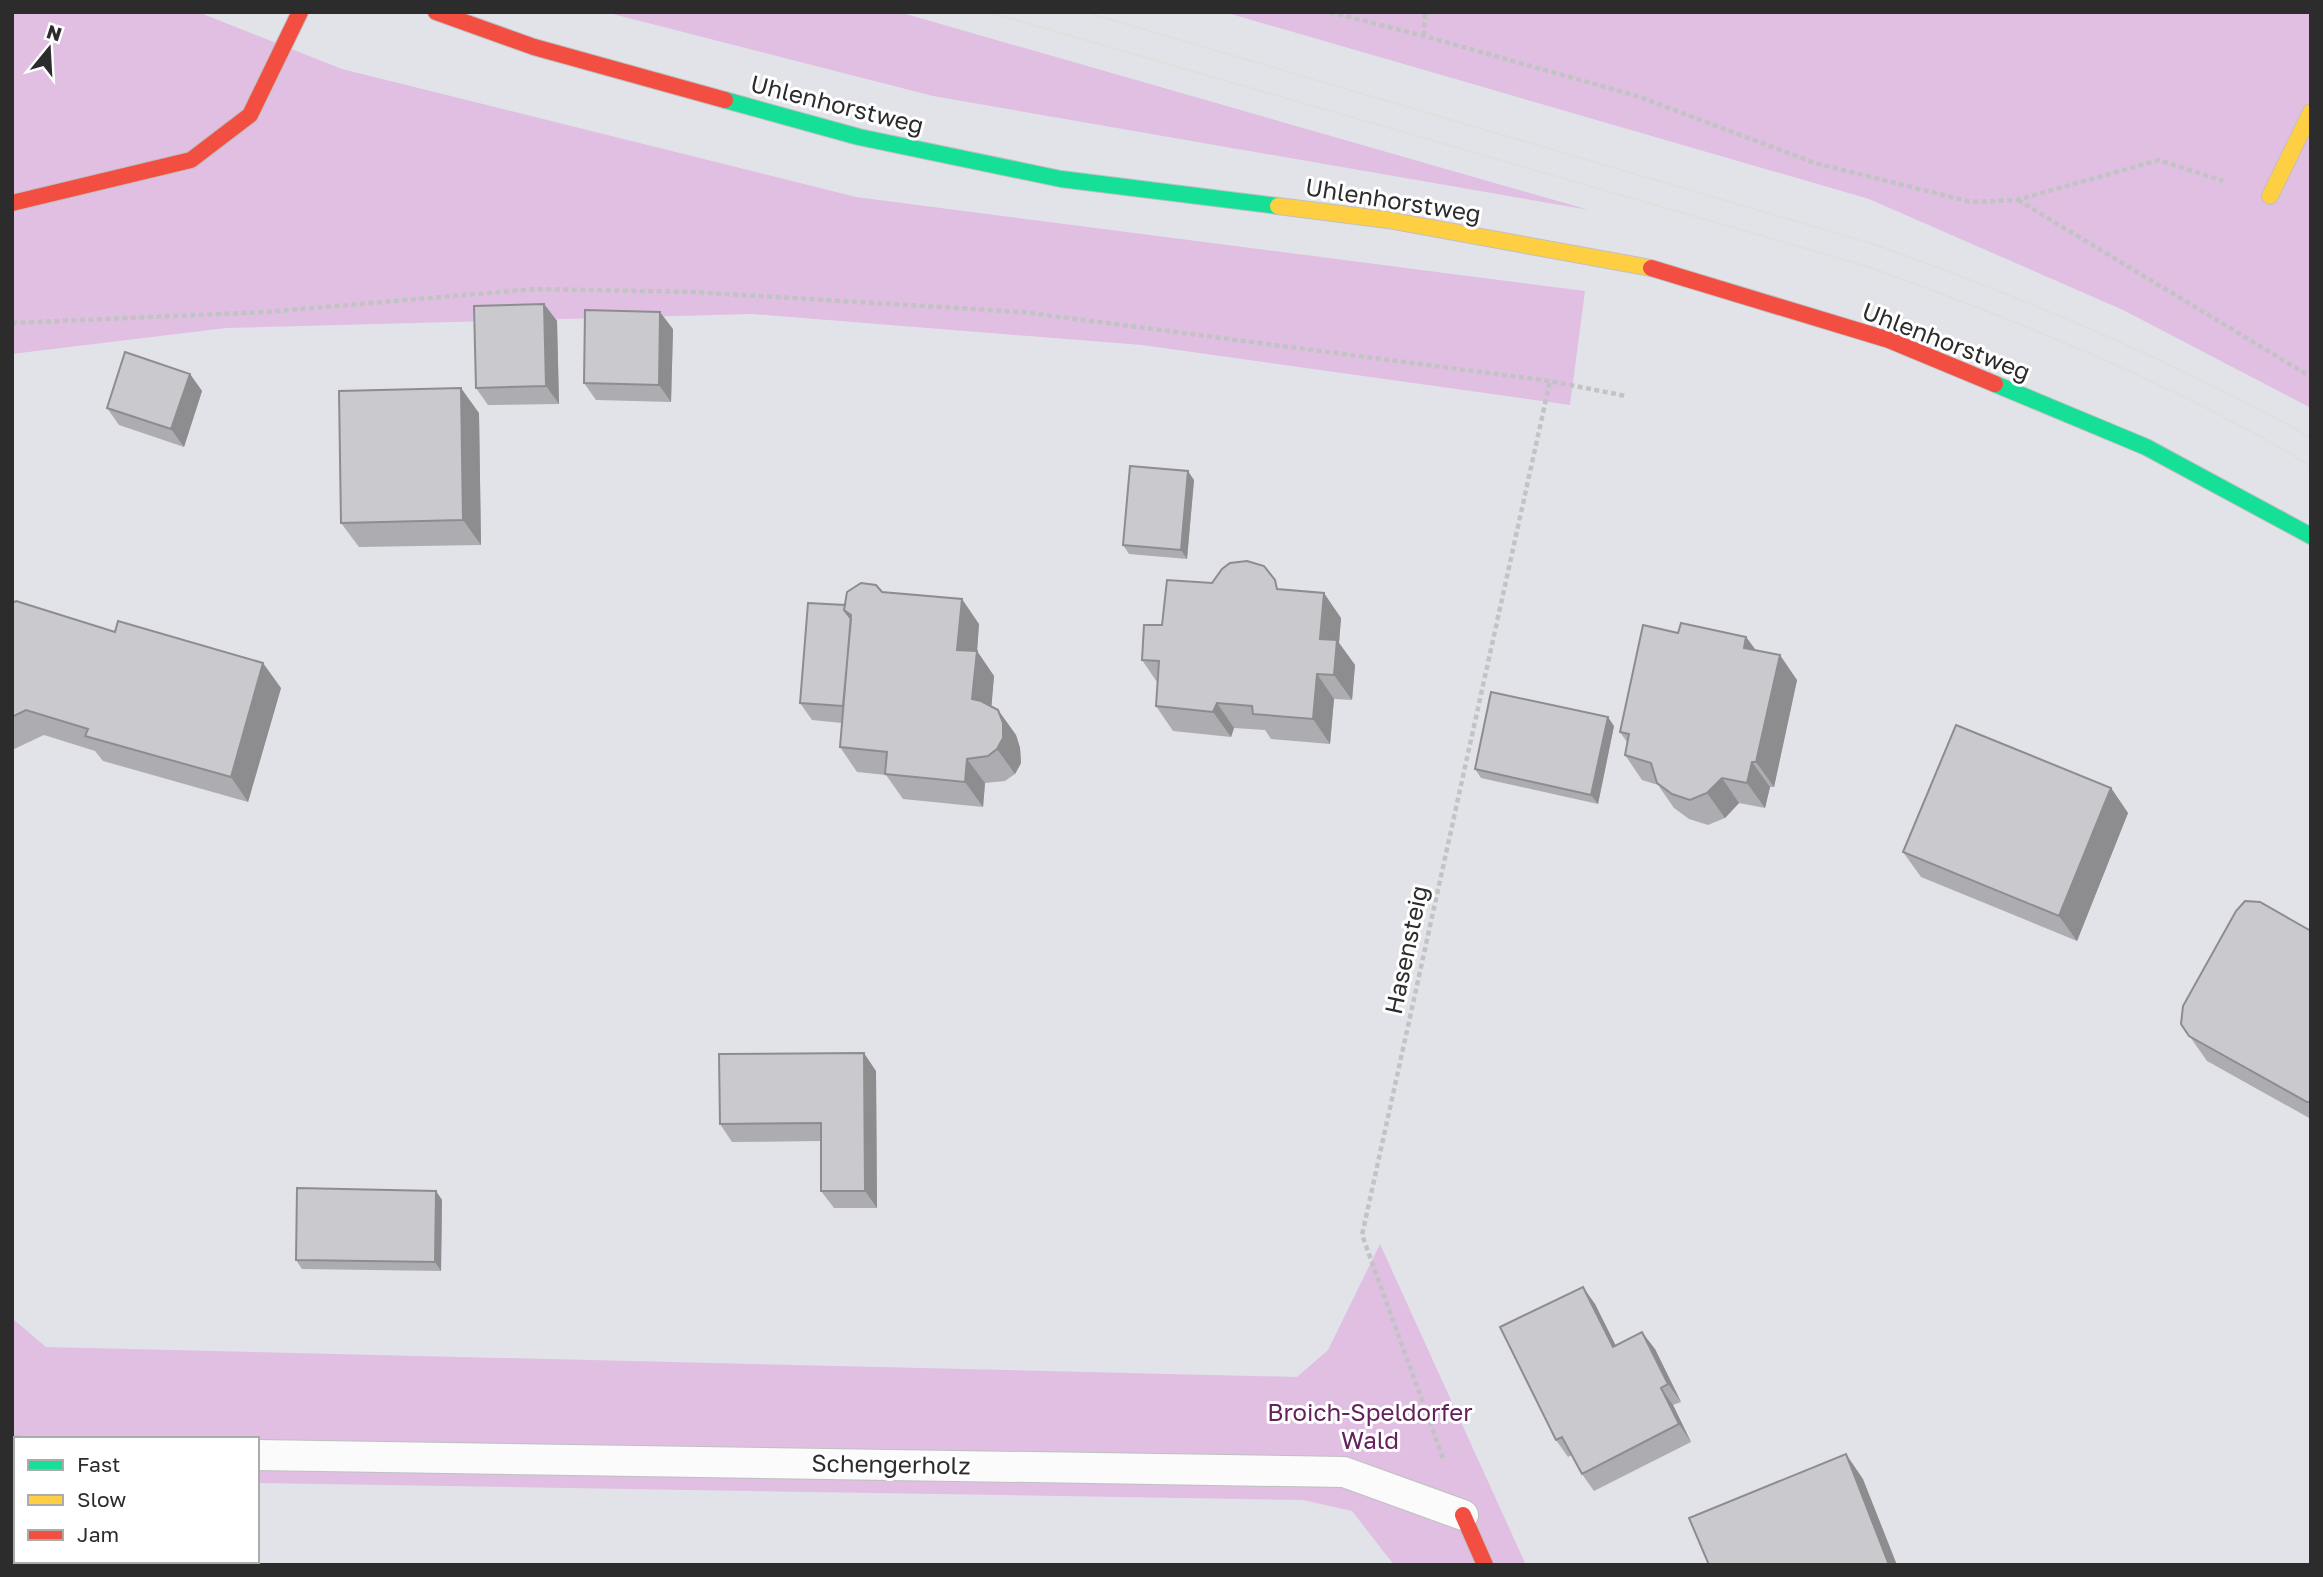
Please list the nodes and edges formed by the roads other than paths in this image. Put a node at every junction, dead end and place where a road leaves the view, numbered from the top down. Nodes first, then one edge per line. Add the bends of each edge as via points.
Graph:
1 (300, 12) edge
2 (436, 12) edge
3 (2311, 112) edge
4 (2270, 196) road end
5 (12, 203) edge
6 (2311, 536) edge
7 (259, 1455) edge
8 (1463, 1515) joint
9 (1485, 1565) edge

1 - 5 main road via 250,115 191,160
2 - 6 main road, Uhlenhorstweg via 534,47 859,137 1061,179 1388,220 1656,269 1902,346 2146,447
3 - 4 main road
7 - 8 lane, Schengerholz via 1344,1472
8 - 9 main road

